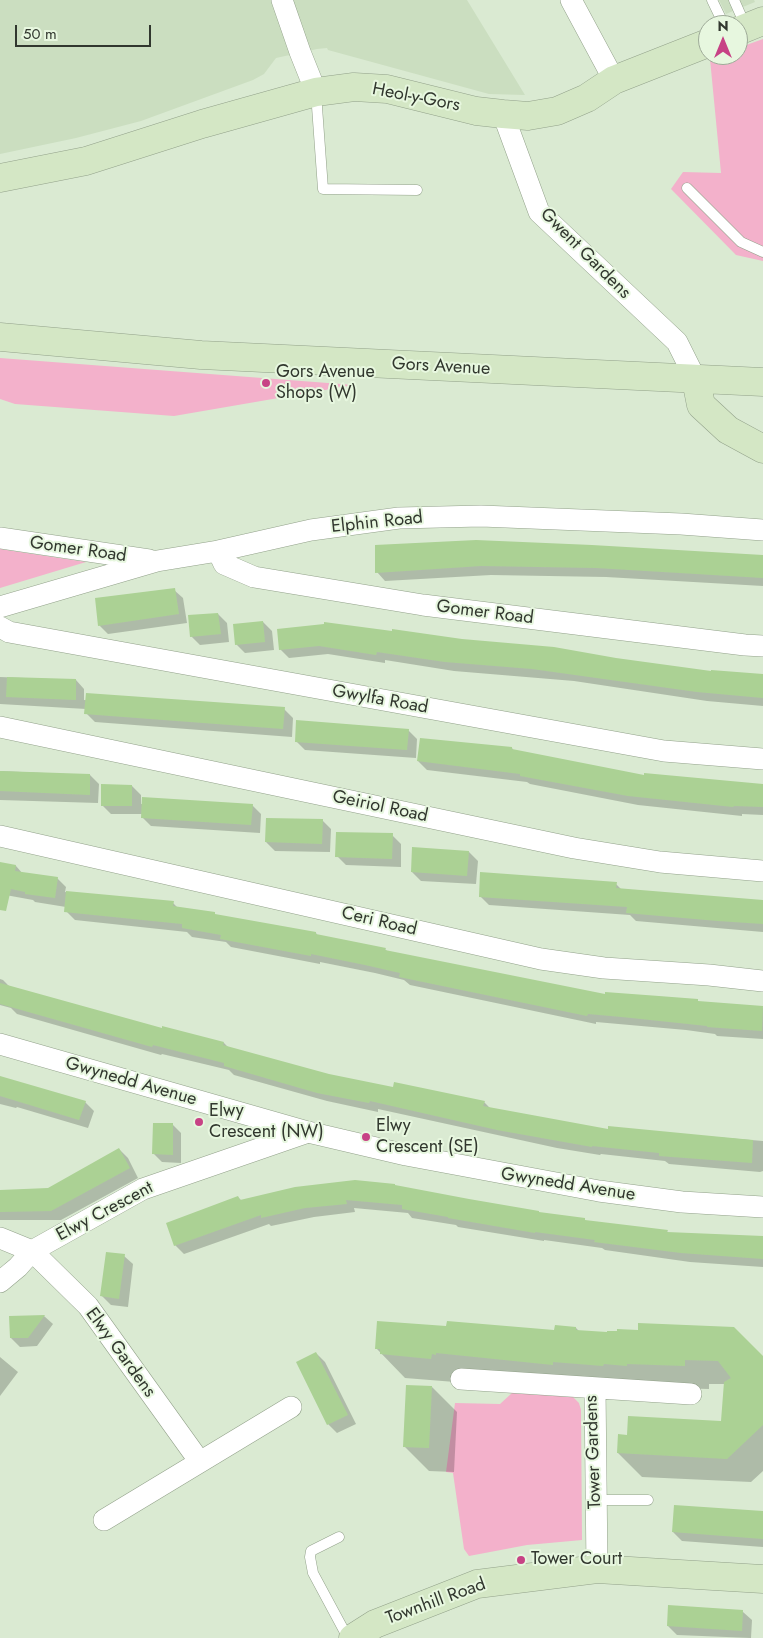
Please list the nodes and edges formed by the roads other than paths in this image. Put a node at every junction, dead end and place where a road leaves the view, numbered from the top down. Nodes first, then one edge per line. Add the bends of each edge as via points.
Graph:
1 (282, 0) edge
2 (571, 0) edge
3 (712, 0) edge
4 (734, 0) edge
5 (730, 15) edge
6 (739, 15) edge
7 (698, 47) edge
8 (614, 80) junction
9 (316, 92) junction
10 (504, 114) junction
11 (0, 178) edge
12 (687, 188) dead end
13 (417, 190) dead end
14 (763, 252) edge
15 (0, 337) edge
16 (696, 380) junction
17 (763, 382) edge
18 (763, 449) edge
19 (763, 530) edge
20 (0, 538) edge
21 (218, 551) junction
22 (157, 561) junction
23 (0, 607) edge
24 (0, 627) edge
25 (763, 646) edge
26 (0, 727) edge
27 (763, 759) edge
28 (0, 836) edge
29 (763, 871) edge
30 (763, 981) edge
31 (0, 1044) edge
32 (308, 1132) junction
33 (763, 1207) edge
34 (0, 1238) edge
35 (32, 1251) junction
36 (0, 1282) edge
37 (474, 1385) dead end
38 (595, 1388) junction
39 (691, 1394) dead end
40 (291, 1407) dead end
41 (200, 1462) junction
42 (596, 1500) junction
43 (648, 1500) dead end
44 (104, 1520) dead end
45 (339, 1536) dead end
46 (597, 1569) junction
47 (763, 1579) edge
48 (348, 1638) edge
49 (353, 1638) edge

1 - 9 street
2 - 8 street
3 - 5 lane
4 - 6 lane
7 - 8 street, Heol-y-Gors
8 - 10 street, Heol-y-Gors via 587,98 557,111 528,116
9 - 10 street, Heol-y-Gors via 354,87 387,89 476,111
9 - 11 street, Heol-y-Gors via 86,160
9 - 13 lane via 323,189
10 - 16 street, Gwent Gardens via 539,212 677,342
12 - 14 lane via 741,242
15 - 16 street, Gors Avenue via 201,356
16 - 17 street, Gors Avenue
16 - 18 street via 701,405 728,430
19 - 21 street, Elphin Road via 481,516 398,518 311,530
20 - 22 street, Gomer Road
21 - 22 street, Elphin Road
21 - 25 street, Gomer Road via 224,564 254,577 423,605
22 - 23 street, Elphin Road
24 - 27 street, Gwylfa Road via 18,634 646,748
26 - 29 street, Geiriol Road via 574,848 660,862
28 - 30 street, Ceri Road via 541,959 604,968
31 - 32 street, Gwynedd Avenue
32 - 33 street, Gwynedd Avenue via 406,1155 599,1192
32 - 35 street, Elwy Crescent via 142,1189
34 - 35 street
35 - 36 street, Elwy Crescent
35 - 41 street, Elwy Gardens via 88,1306
37 - 38 street, Tower Gardens
38 - 39 street
38 - 42 street, Tower Gardens
40 - 41 street
41 - 44 street
42 - 43 lane
42 - 46 street, Tower Gardens
45 - 48 lane via 311,1551 310,1557 313,1572
46 - 47 street, Townhill Road
46 - 49 street, Townhill Road via 477,1584 375,1624

